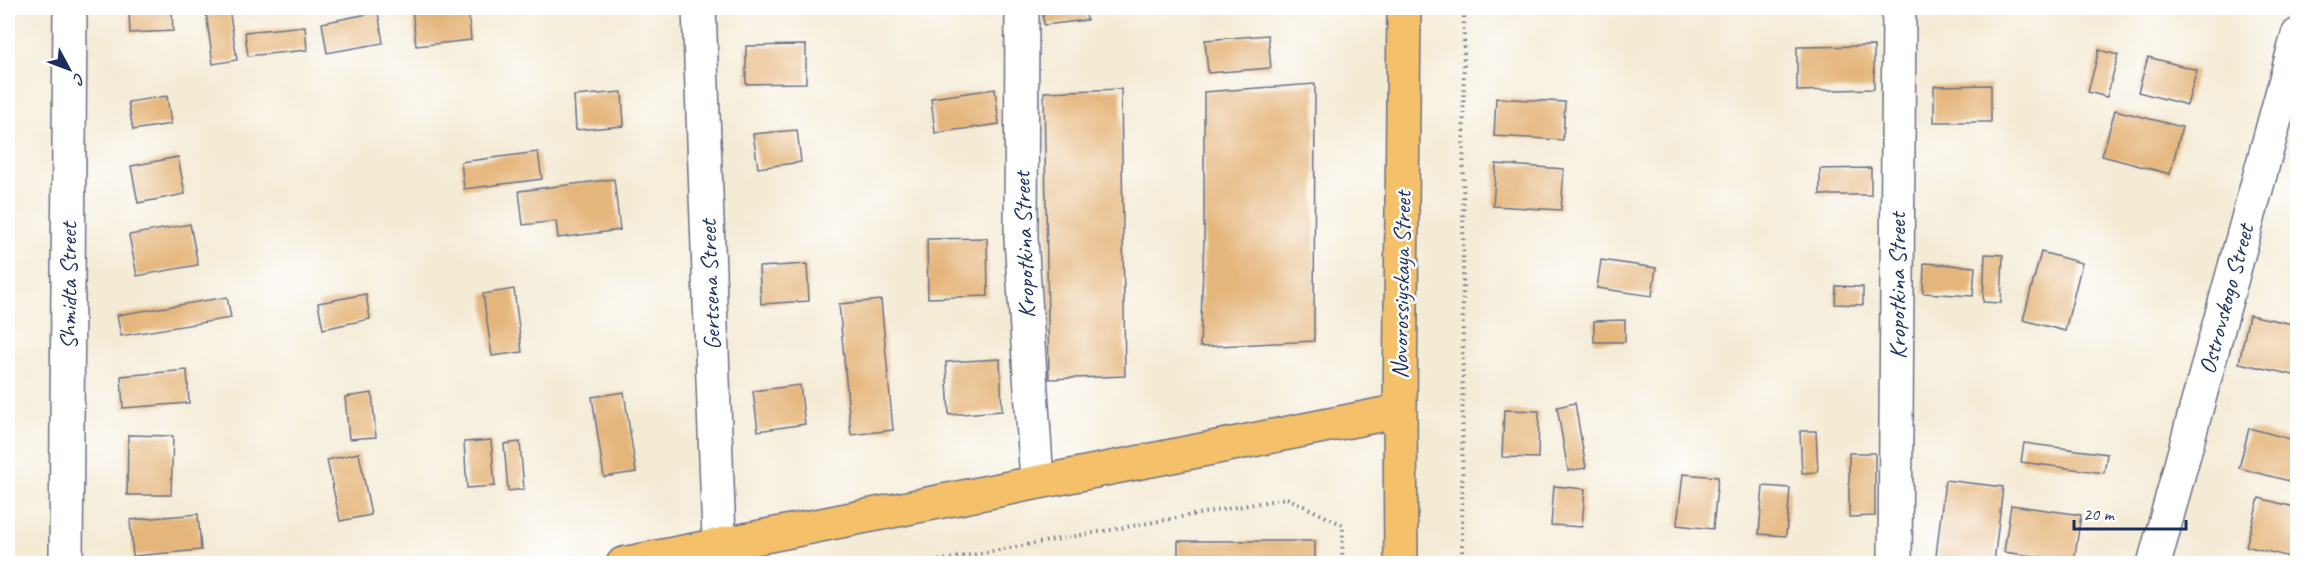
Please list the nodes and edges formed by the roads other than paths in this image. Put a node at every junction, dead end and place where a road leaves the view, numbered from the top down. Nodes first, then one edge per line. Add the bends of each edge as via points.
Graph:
1 (70, 8) edge
2 (699, 8) edge
3 (1022, 8) edge
4 (1404, 8) edge
5 (1899, 8) edge
6 (2298, 35) edge
7 (1400, 411) junction
8 (1037, 481) junction
9 (720, 553) edge
10 (66, 564) edge
11 (623, 564) edge
12 (1401, 564) edge
13 (1895, 564) edge
14 (2154, 564) edge

1 - 10 street, Shmidta Street
2 - 9 street, Gertsena Street
3 - 8 street, Kropotkina Street via 1021,238
4 - 7 main road, Novorossiyskaya Street
5 - 13 street, Kropotkina Street
6 - 14 street, Ostrovskogo Street
7 - 8 main road
7 - 12 main road, Novorossiyskaya Street
8 - 9 main road
9 - 11 main road

